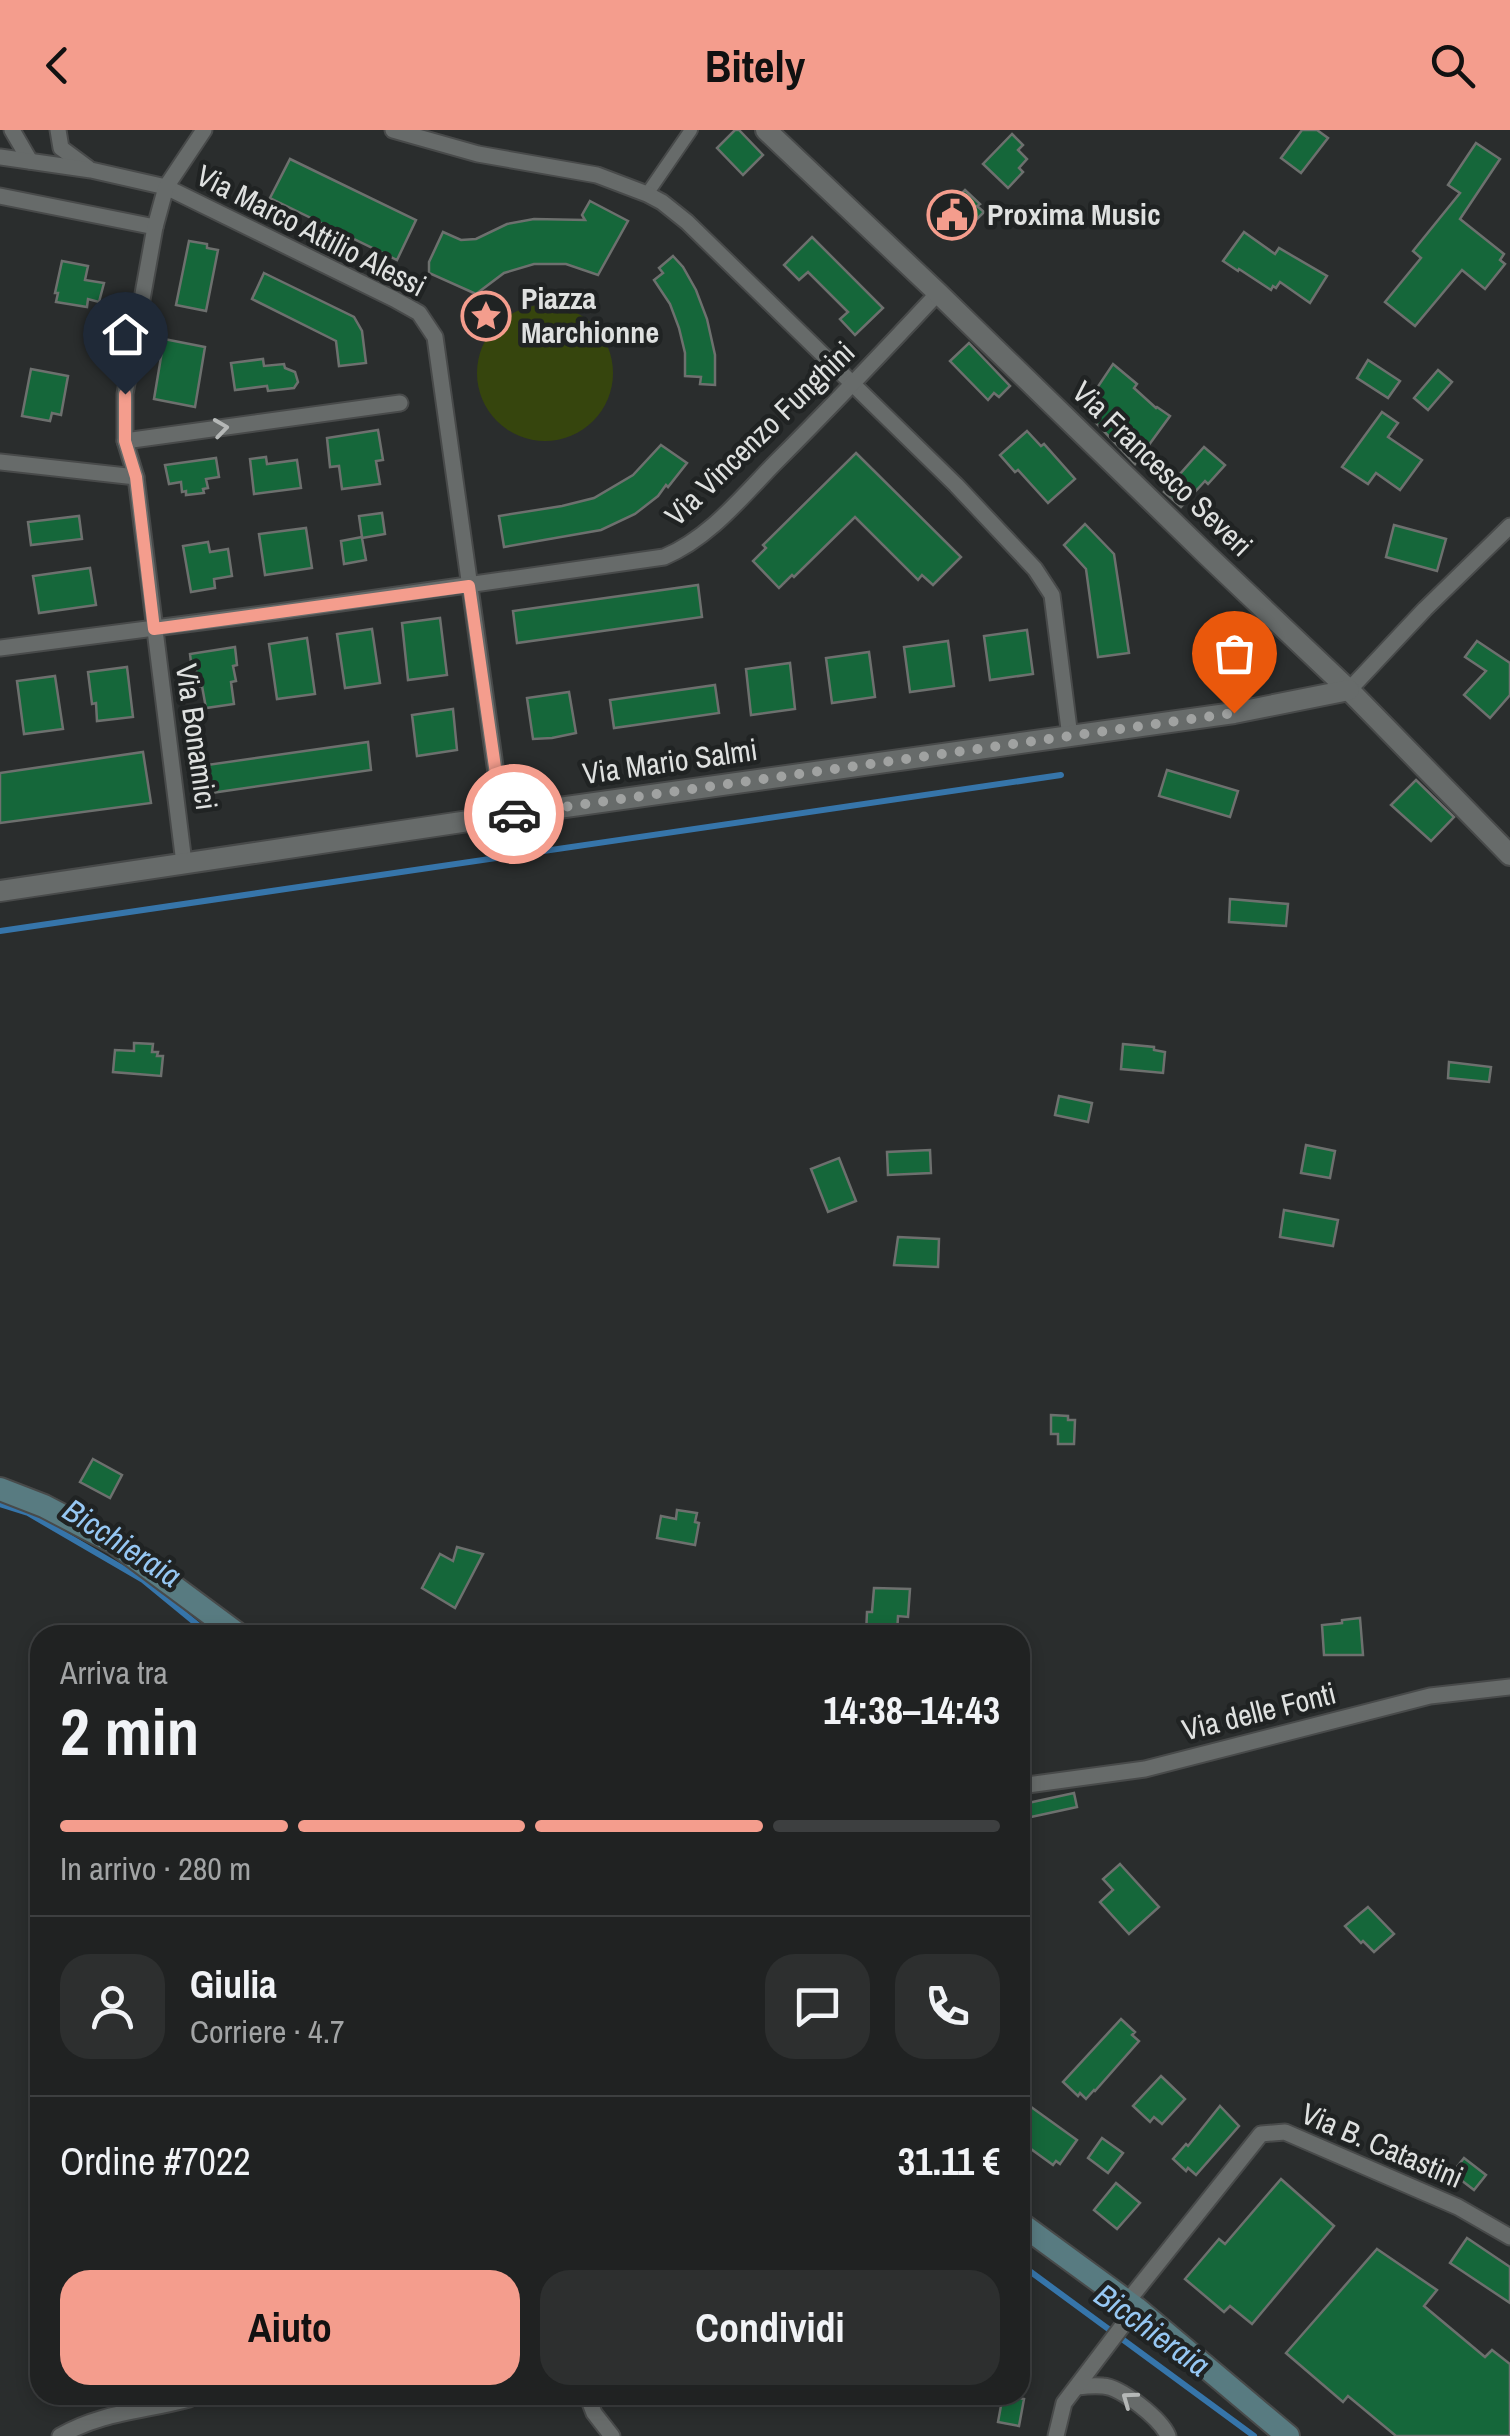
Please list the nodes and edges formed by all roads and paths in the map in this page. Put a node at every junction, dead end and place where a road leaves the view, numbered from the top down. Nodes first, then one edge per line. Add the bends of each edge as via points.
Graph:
1 (12, 130) edge
2 (204, 130) edge
3 (394, 130) edge
4 (691, 130) edge
5 (766, 130) edge
6 (55, 132) edge
7 (0, 157) edge
8 (30, 161) junction
9 (92, 170) junction
10 (166, 187) junction
11 (647, 194) junction
12 (0, 196) edge
13 (155, 227) junction
14 (938, 292) junction
15 (852, 386) junction
16 (400, 403) dead end
17 (125, 441) junction
18 (0, 462) edge
19 (136, 477) junction
20 (1510, 526) edge
21 (469, 586) junction
22 (154, 629) junction
23 (0, 648) edge
24 (1349, 690) junction
25 (1070, 737) junction
26 (502, 816) junction
27 (1510, 855) edge
28 (184, 864) junction
29 (0, 890) edge
30 (0, 1489) edge
31 (225, 1625) edge
32 (1510, 1687) edge
33 (1030, 1785) edge
34 (1030, 2232) edge
35 (1510, 2236) edge
36 (1130, 2310) junction
37 (1077, 2387) junction
38 (166, 2405) edge
39 (591, 2405) edge
40 (60, 2436) edge
41 (612, 2436) edge
42 (1056, 2436) edge
43 (1168, 2436) edge
44 (1288, 2436) edge

1 - 8 street
2 - 10 street, Via Bonamici
3 - 11 street via 478,154 598,175
4 - 11 street
5 - 14 street, Via Francesco Severi
6 - 9 street via 62,148
7 - 8 street, Via Marco Attilio Alessi
8 - 9 street, Via Marco Attilio Alessi
9 - 10 street, Via Marco Attilio Alessi
10 - 13 street, Via Bonamici
10 - 21 street, Via Marco Attilio Alessi via 419,314 435,337
11 - 15 street via 687,222
12 - 13 street
13 - 17 street, Via Bonamici via 125,394
14 - 15 street, Via Vincenzo Funghini
14 - 24 street, Via Francesco Severi
15 - 21 street, Via Vincenzo Funghini via 681,550
15 - 25 street via 956,485 1052,595
17 -> 16 street
17 - 19 street, Via Bonamici
18 - 19 street
19 - 22 street, Via Bonamici
20 - 24 street
21 - 22 street, Via Vincenzo Funghini
21 - 26 street, Via Marco Attilio Alessi
22 - 23 street, Via Vincenzo Funghini
22 - 28 street, Via Bonamici
24 - 25 street, Via Mario Salmi
24 - 27 street, Via Francesco Severi
25 - 26 street, Via Mario Salmi
26 - 28 street, Via Mario Salmi
28 - 29 street, Via Mario Salmi
30 - 31 main road via 115,1543
32 - 33 street, Via delle Fonti via 1430,1696 1144,1770
34 - 36 main road
35 - 36 street, Via B. Catastini via 1286,2132 1261,2134
36 - 37 street, Via B. Catastini
36 - 44 main road
37 - 42 street, Via B. Catastini via 1064,2403
43 -> 37 street via 1160,2422 1115,2389
38 - 40 street via 115,2413
39 - 41 street

